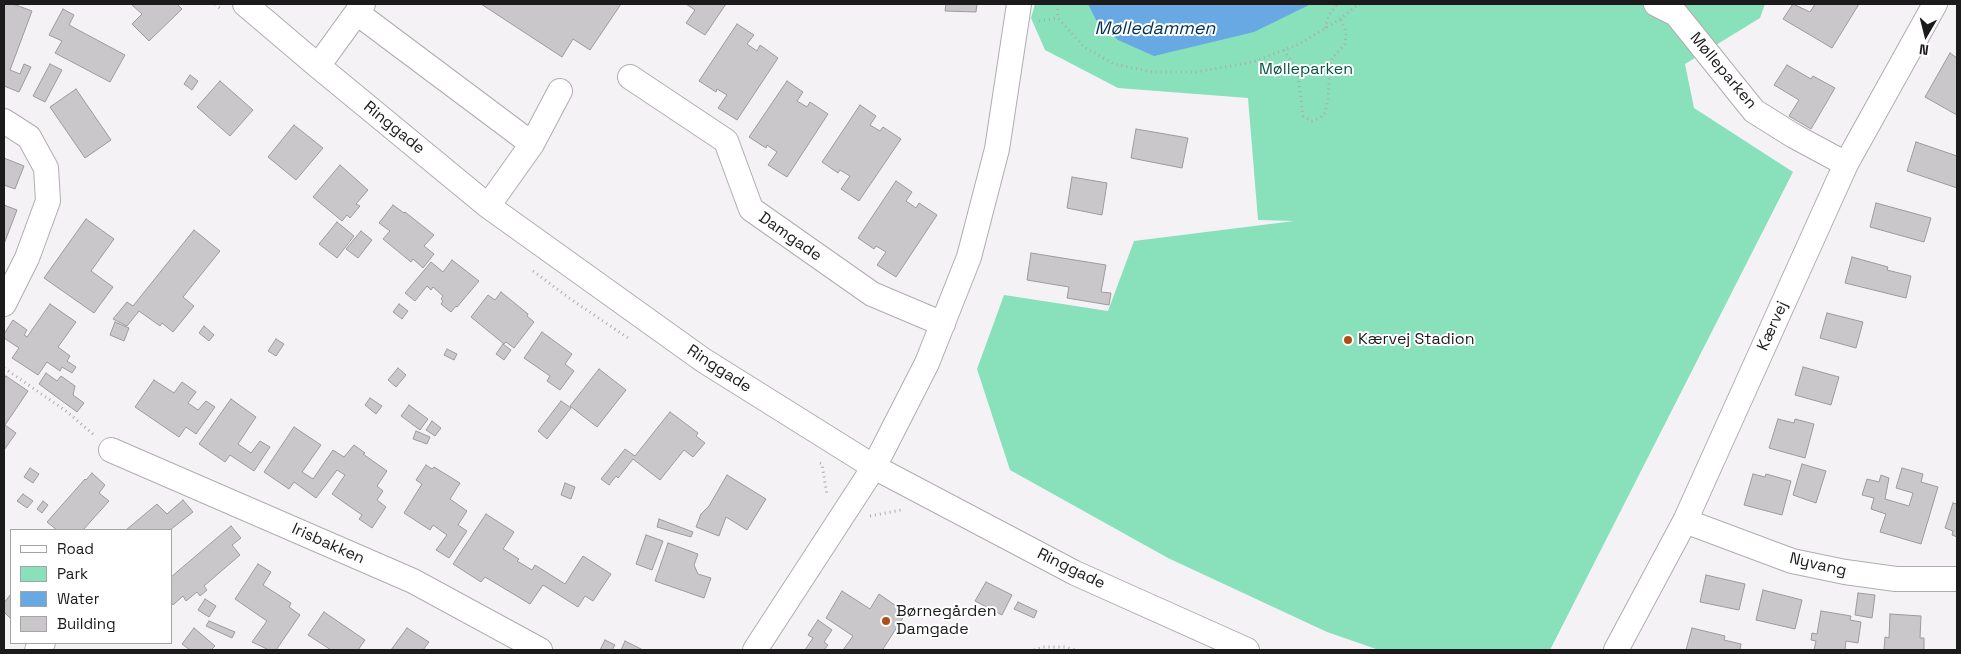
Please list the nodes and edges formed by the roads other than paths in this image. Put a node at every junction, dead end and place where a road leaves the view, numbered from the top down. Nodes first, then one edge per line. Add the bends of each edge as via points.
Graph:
1 (244, 4) edge
2 (1019, 4) edge
3 (1656, 4) edge
4 (1935, 4) edge
5 (360, 9) edge
6 (318, 66) junction
7 (630, 77) dead end
8 (560, 91) dead end
9 (4, 121) edge
10 (532, 144) junction
11 (1846, 164) junction
12 (488, 206) junction
13 (4, 304) edge
14 (943, 324) junction
15 (111, 450) road end
16 (874, 467) junction
17 (1685, 521) junction
18 (1957, 579) edge
19 (540, 650) edge
20 (755, 650) edge
21 (1247, 650) edge
22 (1616, 650) edge

1 - 6 street, Ringgade
2 - 14 street via 997,149 969,257
3 - 11 street, Mølleparken via 1676,14 1754,111
4 - 11 street, Kærvej
5 - 6 street
5 - 10 street
6 - 12 street, Ringgade
7 - 14 street, Damgade via 726,141 750,209 872,294
8 - 10 street
9 - 13 street via 29,137 46,168 48,201 27,258
10 - 12 street
11 - 17 street, Kærvej
12 - 16 street, Ringgade via 703,360
14 - 16 street via 927,363
15 - 19 street, Irisbakken via 413,581
16 - 20 street
16 - 21 street, Ringgade via 1075,573
17 - 18 street, Nyvang via 1792,561 1896,579
17 - 22 street, Kærvej

